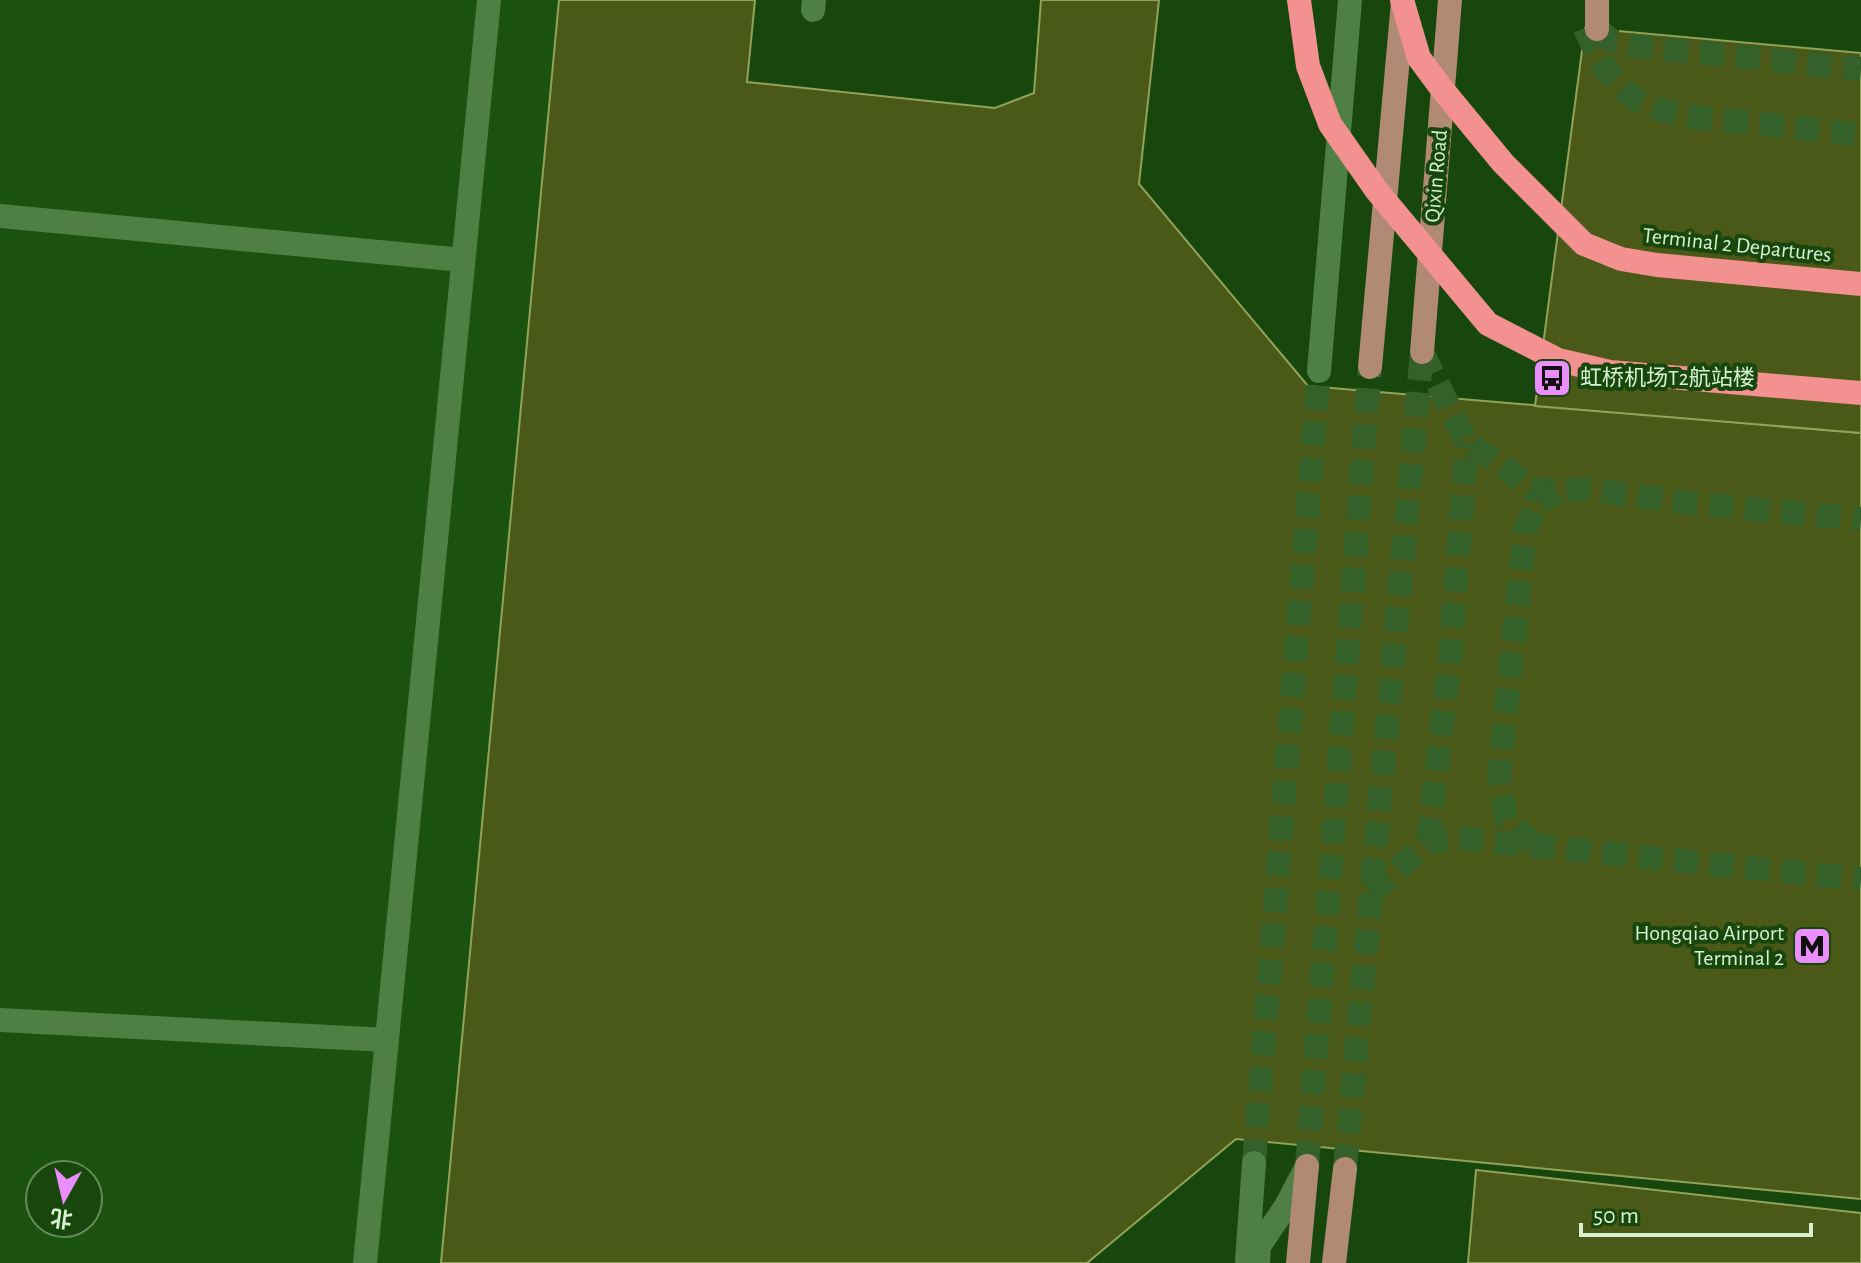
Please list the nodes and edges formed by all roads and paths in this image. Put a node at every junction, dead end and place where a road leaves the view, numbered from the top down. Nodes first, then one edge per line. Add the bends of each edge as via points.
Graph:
1 (489, 0) edge
2 (1299, 0) edge
3 (1350, 0) edge
4 (1402, 0) edge
5 (1450, 0) edge
6 (1577, 0) edge
7 (1597, 0) edge
8 (0, 216) edge
9 (463, 260) junction
10 (1861, 284) edge
11 (1422, 352) dead end
12 (1370, 367) tunnel mouth
13 (1319, 371) tunnel mouth
14 (1861, 393) edge
15 (0, 1020) edge
16 (387, 1040) junction
17 (1254, 1163) tunnel mouth
18 (1307, 1166) joint
19 (365, 1263) edge
20 (1247, 1263) edge
21 (1258, 1263) edge
22 (1298, 1263) edge
23 (1334, 1263) edge
24 (1343, 1263) edge

1 - 9 street
2 - 14 highway via 1308,66 1330,124 1377,191 1488,324 1558,360 1610,372
3 - 13 street
4 - 10 highway, Terminal 2 Departures via 1419,58 1442,89 1503,163 1584,244 1621,259 1657,265
4 - 12 main road
5 - 11 main road, Qixin Road
6 - 7 main road via 1591,29
8 - 9 street
9 - 16 street
15 - 16 street
16 - 19 street
17 - 20 street
18 - 21 street via 1259,1246
18 - 22 main road
23 - 24 main road via 1345,1169

